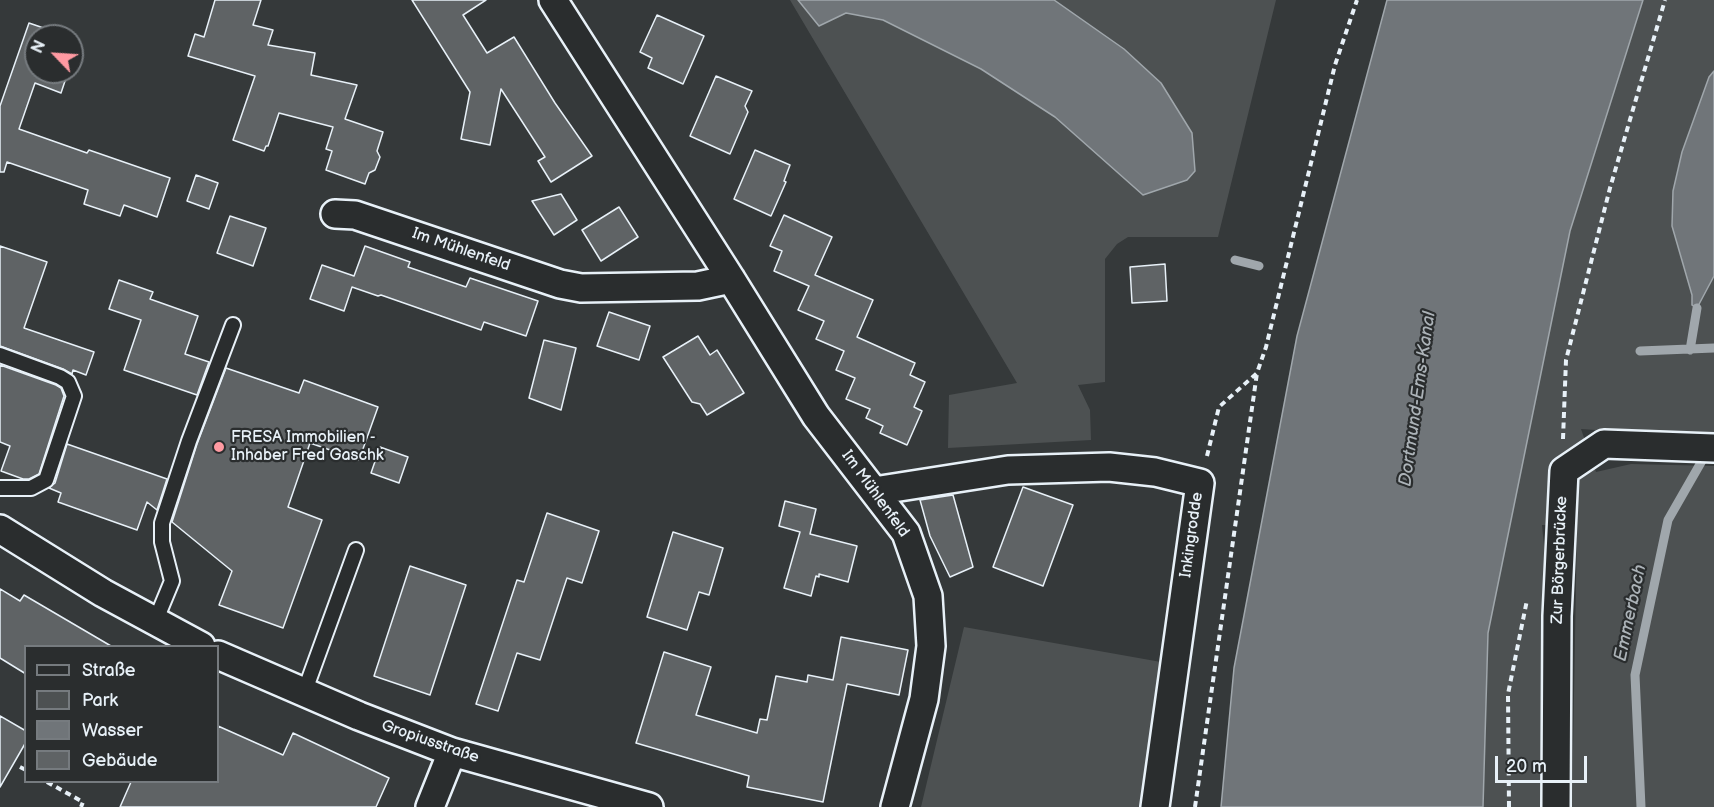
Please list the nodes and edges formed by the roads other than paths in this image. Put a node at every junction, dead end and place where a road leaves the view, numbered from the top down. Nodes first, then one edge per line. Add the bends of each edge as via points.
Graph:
1 (553, 0) edge
2 (335, 214) dead end
3 (731, 279) junction
4 (233, 325) dead end
5 (0, 355) edge
6 (1714, 448) edge
7 (0, 488) edge
8 (874, 491) junction
9 (0, 530) edge
10 (356, 550) dead end
11 (155, 622) junction
12 (199, 645) edge
13 (219, 655) edge
14 (304, 693) junction
15 (453, 752) junction
16 (430, 807) edge
17 (649, 807) edge
18 (895, 807) edge
19 (1155, 807) edge
20 (1557, 807) edge

1 - 3 street, Im Mühlenfeld
2 - 3 street, Im Mühlenfeld via 355,215 581,288 698,286
3 - 8 street, Im Mühlenfeld via 816,416
4 - 11 lane via 162,523 162,542 172,581
5 - 7 lane via 60,377 68,382 74,396 46,480 31,488
6 - 20 street, Zur Börgerbrücke via 1604,444 1564,471 1557,616
8 - 18 street, Im Mühlenfeld via 906,533 928,596 931,646 924,699
8 - 19 street, Inkingrodde via 1008,470 1109,467 1155,472 1200,483
9 - 11 street
10 - 14 lane
11 - 12 street
13 - 14 street, Gropiusstraße
14 - 15 street, Gropiusstraße
15 - 16 street
15 - 17 street, Gropiusstraße

